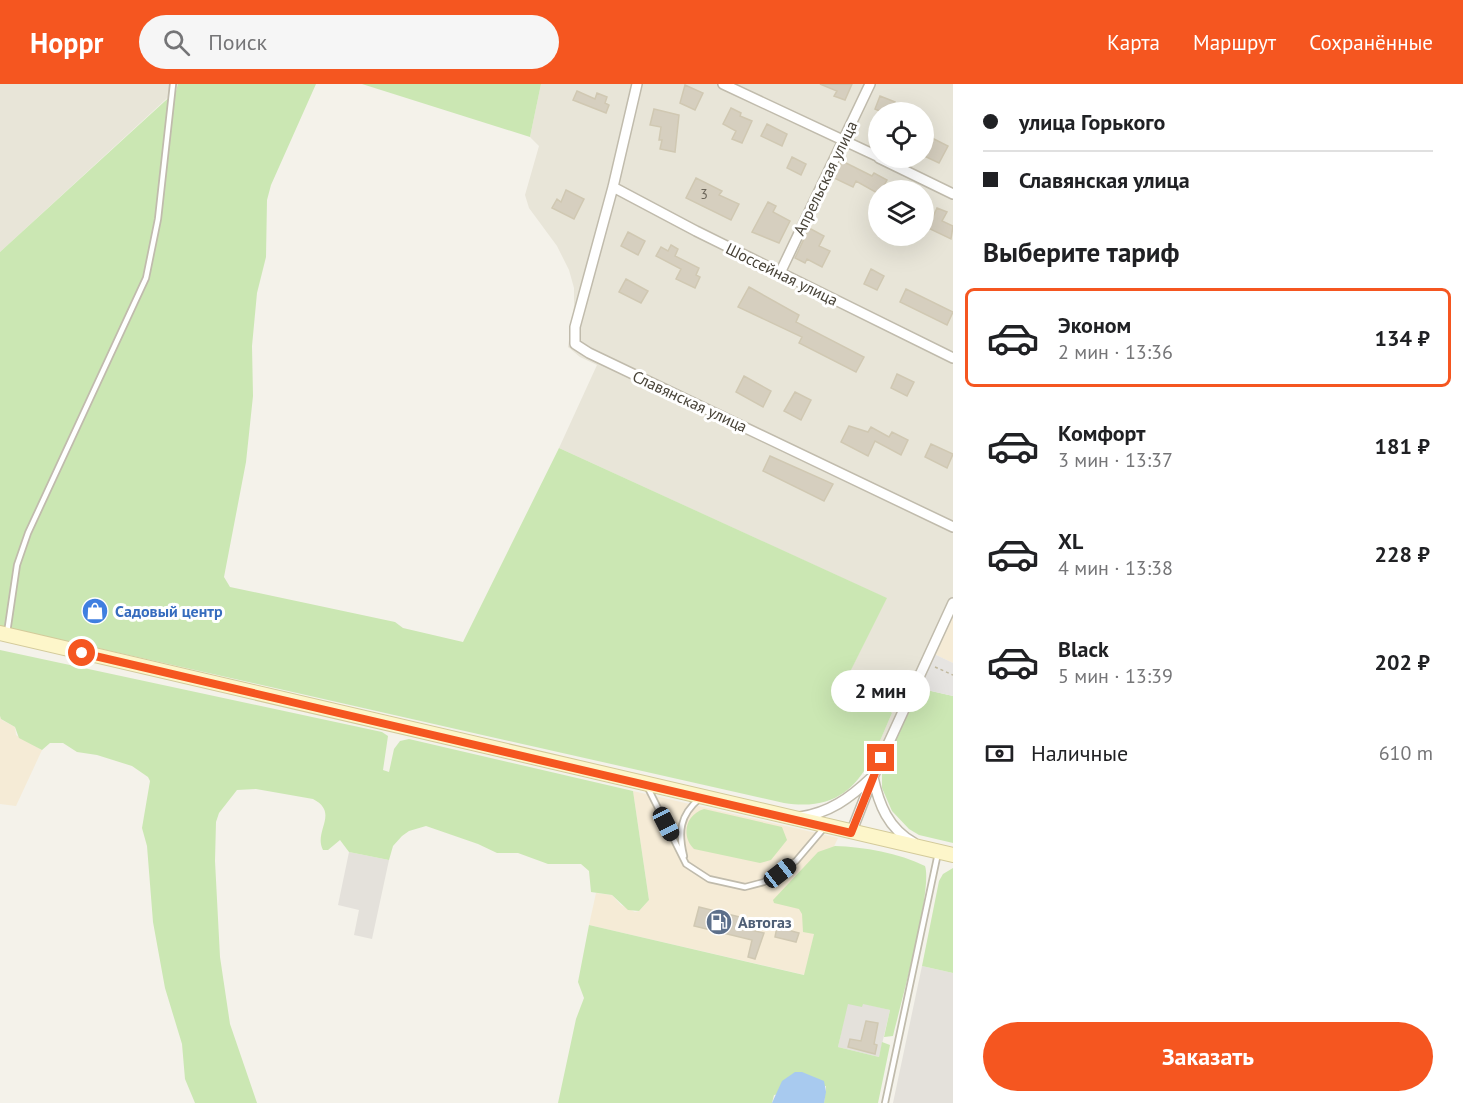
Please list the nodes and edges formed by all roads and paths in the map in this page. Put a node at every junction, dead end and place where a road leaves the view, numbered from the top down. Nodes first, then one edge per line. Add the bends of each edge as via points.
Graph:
1 (173, 84) edge
2 (637, 84) edge
3 (723, 84) edge
4 (870, 84) edge
5 (844, 140) junction
6 (868, 152) edge
7 (901, 168) edge
8 (613, 187) junction
9 (953, 194) edge
10 (780, 273) junction
11 (953, 358) edge
12 (953, 527) edge
13 (953, 603) edge
14 (3, 634) edge
15 (925, 662) junction
16 (953, 675) edge
17 (873, 777) junction
18 (646, 784) junction
19 (701, 797) junction
20 (787, 818) junction
21 (824, 827) junction
22 (851, 833) junction
23 (923, 848) junction
24 (938, 852) junction
25 (953, 855) edge
26 (686, 864) junction
27 (885, 1103) edge

1 - 14 lane via 158,219 146,278 28,533
2 - 8 street
3 - 5 street
4 - 5 street, Апрельская улица
5 - 6 street
5 - 10 street, Апрельская улица
7 - 9 street
8 - 10 street, Шоссейная улица
8 - 12 street, Славянская улица via 575,327 574,340 579,348
10 - 11 street, Шоссейная улица
13 - 15 street
14 - 18 main road
15 - 16 path
15 - 17 street
17 - 20 street via 829,809
17 - 22 street
17 - 23 street via 880,804 891,824
18 - 19 main road
18 - 26 lane
19 - 20 main road
19 - 26 lane via 682,822 681,844
20 - 21 main road
21 - 22 main road
21 - 26 lane via 796,861 755,885 745,887 709,879
22 - 23 main road
23 - 24 main road
24 - 25 main road
24 - 27 lane

